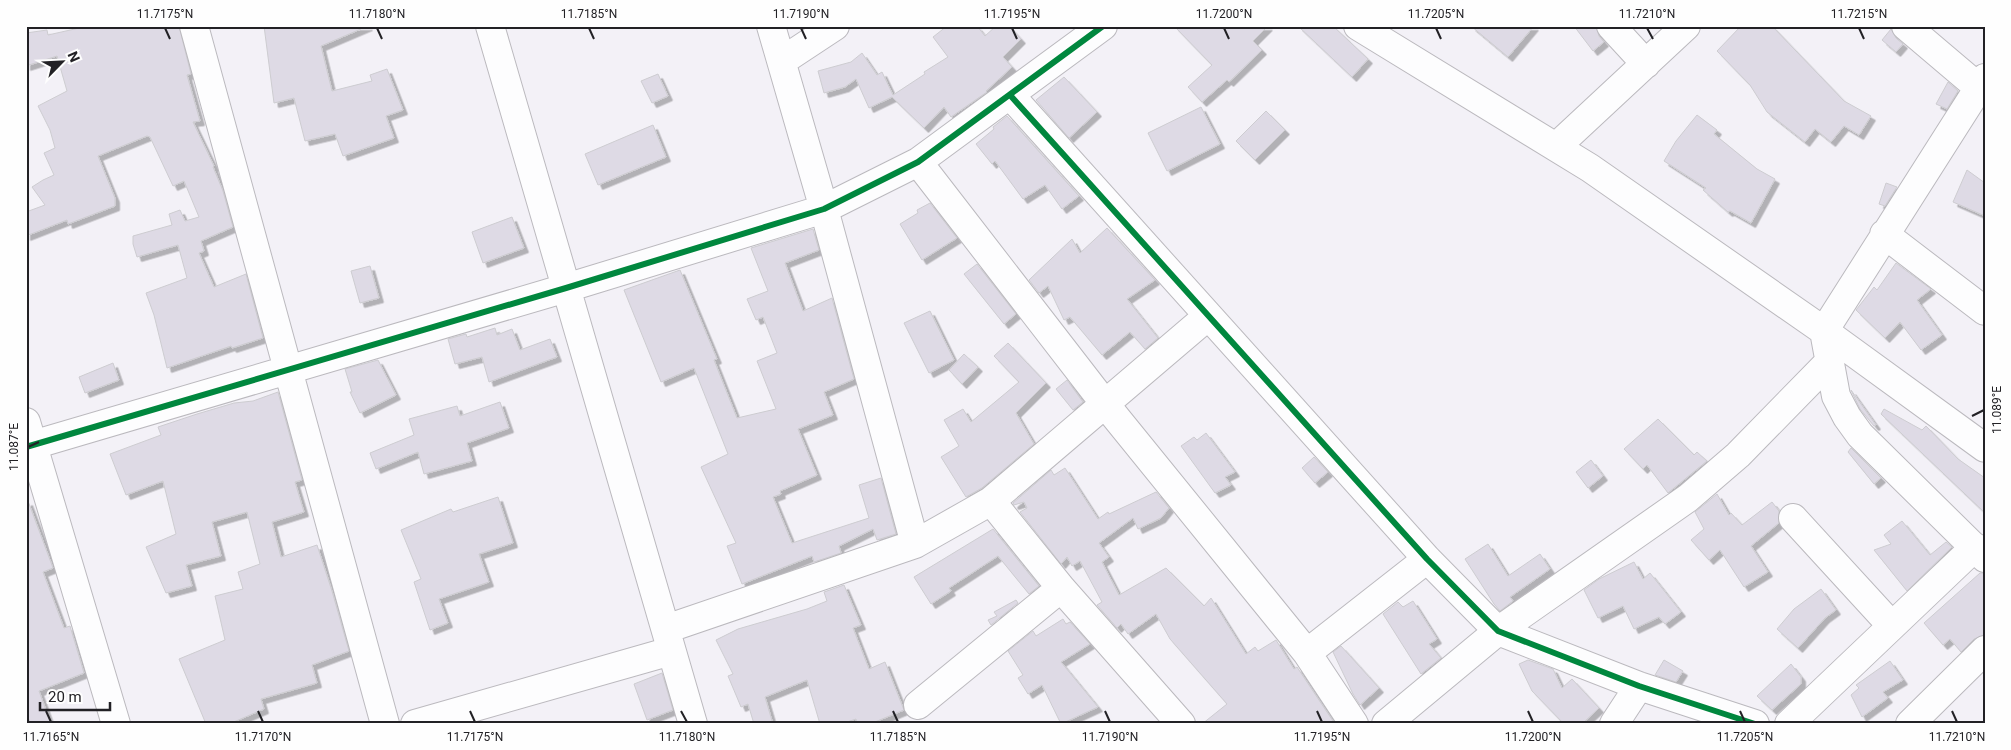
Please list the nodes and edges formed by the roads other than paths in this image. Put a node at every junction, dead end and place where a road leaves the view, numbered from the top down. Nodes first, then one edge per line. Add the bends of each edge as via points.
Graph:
1 (194, 26) edge
2 (490, 26) edge
3 (771, 26) edge
4 (835, 26) edge
5 (1103, 26) edge
6 (1611, 26) edge
7 (1686, 26) edge
8 (1906, 26) edge
9 (1371, 29) edge
10 (782, 61) junction
11 (1646, 64) junction
12 (1982, 86) edge
13 (1010, 96) junction
14 (1556, 147) junction
15 (918, 162) junction
16 (824, 209) junction
17 (1884, 234) junction
18 (566, 288) junction
19 (1985, 311) edge
20 (1208, 316) junction
21 (1824, 331) junction
22 (1830, 360) junction
23 (288, 370) junction
24 (1105, 404) junction
25 (29, 438) edge
26 (1985, 448) edge
27 (991, 501) junction
28 (1793, 518) dead end
29 (915, 544) junction
30 (1980, 553) edge
31 (1427, 559) junction
32 (1061, 588) junction
33 (1892, 626) junction
34 (1498, 632) junction
35 (668, 640) junction
36 (1985, 650) edge
37 (1307, 653) junction
38 (1639, 686) junction
39 (918, 705) dead end
40 (116, 724) edge
41 (385, 724) edge
42 (415, 724) edge
43 (693, 724) edge
44 (1181, 724) edge
45 (1354, 724) edge
46 (1386, 724) edge
47 (1614, 724) edge
48 (1754, 724) edge
49 (1789, 724) edge
50 (1910, 724) edge

1 - 23 street
2 - 18 street
3 - 10 street
4 - 10 street
5 - 13 street
6 - 11 street
7 - 11 street
8 - 12 street
9 - 14 street
10 - 16 street
11 - 14 street
12 - 17 street
13 - 15 street
13 - 20 street
14 - 21 street
15 - 16 street
15 - 24 street
16 - 18 street
16 - 29 street
17 - 19 street
17 - 21 street
18 - 23 street
18 - 35 street
20 - 24 street
20 - 31 street
21 - 22 street
21 - 26 street
22 - 30 street via 1836,396 1860,435
22 - 34 street via 1738,455 1688,498
23 - 25 street
23 - 41 street
24 - 27 street
24 - 37 street
25 - 40 street
27 - 29 street
27 - 32 street
28 - 33 street
29 - 35 street
30 - 33 street
31 - 34 street
31 - 37 street
32 - 39 street
32 - 44 street
33 - 49 street
34 - 38 street
34 - 46 street
35 - 42 street
35 - 43 street
36 - 50 street
37 - 45 street
38 - 47 street
38 - 48 street

